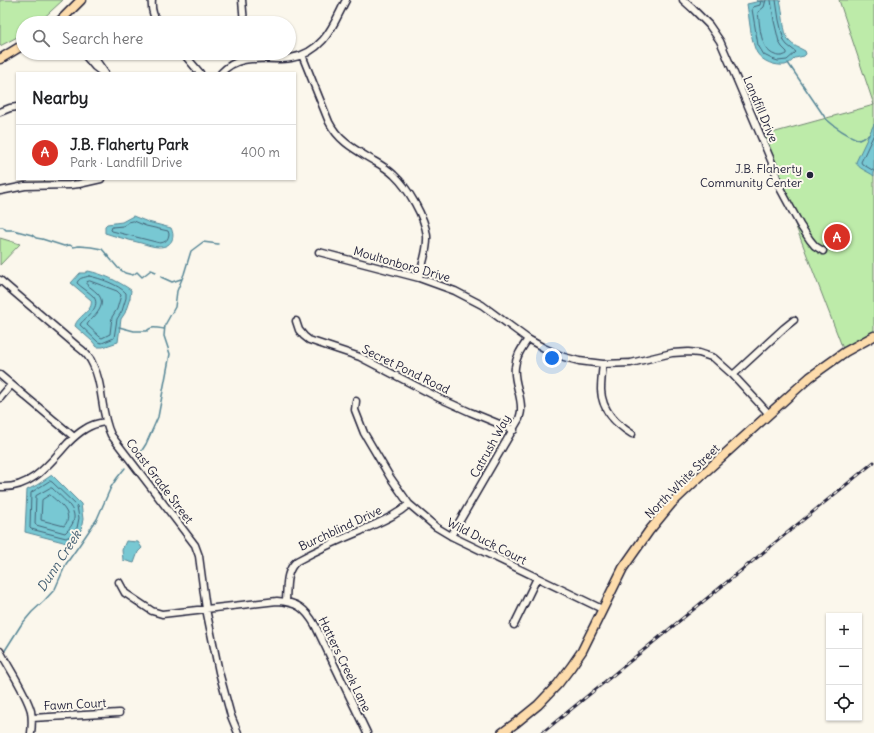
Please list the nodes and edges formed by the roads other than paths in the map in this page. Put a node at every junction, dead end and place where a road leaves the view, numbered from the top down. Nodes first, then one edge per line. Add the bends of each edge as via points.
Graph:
1 (81, 0) edge
2 (152, 0) edge
3 (242, 0) edge
4 (346, 0) edge
5 (683, 0) edge
6 (67, 16) edge
7 (154, 16) edge
8 (243, 16) edge
9 (16, 49) edge
10 (302, 55) junction
11 (296, 56) edge
12 (0, 58) edge
13 (89, 60) edge
14 (96, 60) edge
15 (189, 60) edge
16 (241, 60) edge
17 (102, 72) edge
18 (103, 72) edge
19 (199, 72) edge
20 (222, 72) edge
21 (16, 107) edge
22 (0, 112) edge
23 (91, 180) edge
24 (0, 191) edge
25 (824, 251) dead end
26 (320, 252) dead end
27 (419, 278) junction
28 (0, 280) edge
29 (794, 320) dead end
30 (296, 321) dead end
31 (874, 336) edge
32 (528, 339) junction
33 (603, 364) junction
34 (733, 375) junction
35 (0, 376) edge
36 (11, 385) junction
37 (0, 398) edge
38 (356, 401) dead end
39 (769, 414) junction
40 (105, 422) junction
41 (514, 430) junction
42 (632, 434) dead end
43 (74, 437) junction
44 (0, 487) edge
45 (409, 504) junction
46 (451, 536) junction
47 (537, 578) junction
48 (119, 582) dead end
49 (286, 601) junction
50 (206, 609) junction
51 (602, 609) junction
52 (514, 625) dead end
53 (2, 655) edge
54 (119, 713) dead end
55 (32, 718) junction
56 (31, 733) edge
57 (238, 733) edge
58 (367, 733) edge
59 (502, 733) edge

1 - 6 main road
2 - 7 street
3 - 8 street
4 - 10 street via 322,41
5 - 25 street, Landfill Drive via 709,25 720,41 773,165 781,190 810,240
9 - 12 main road
10 - 11 street
10 - 27 street via 335,133 344,142 394,174 419,211 427,236
13 - 17 street
14 - 18 street
15 - 19 street
16 - 20 street
21 - 22 street
23 - 24 street via 70,185 25,186
26 - 27 street, Moultonboro Drive
27 - 32 street, Moultonboro Drive via 477,302
28 - 40 street, Coast Grade Street via 88,356 97,375
29 - 34 street
30 - 41 street, Secret Pond Road via 309,340 360,357 439,398
31 - 39 main road, North White Street via 845,352 810,377
32 - 33 street, Moultonboro Drive via 564,357
32 - 41 street, Catrush Way via 515,366 522,409
33 - 34 street, Moultonboro Drive via 631,363 672,353 688,352 714,358
33 - 42 street via 601,391 607,412 620,427
34 - 39 street, Moultonboro Drive
35 - 36 street
36 - 37 street
36 - 43 street
38 - 45 street, Wild Duck Court via 355,410 364,433
39 - 51 main road, North White Street via 693,483 649,531 623,568
40 - 43 street via 87,427
40 - 50 street, Coast Grade Street via 114,439 194,545 199,556
41 - 46 street, Catrush Way
43 - 44 street via 40,473 18,485
45 - 46 street, Wild Duck Court
45 - 49 street, Burchblind Drive via 386,520 292,565 287,578
46 - 47 street, Wild Duck Court
47 - 51 street, Wild Duck Court
47 - 52 street
48 - 50 street, Hatters Creek Lane via 125,593 152,611 162,614
49 - 50 street, Hatters Creek Lane
49 - 58 street, Hatters Creek Lane via 301,608 315,625
50 - 57 street, Coast Grade Street via 219,672
51 - 59 main road, North White Street via 582,651 558,684 538,705
53 - 55 street via 23,692
54 - 55 street, Fawn Court
55 - 56 street

